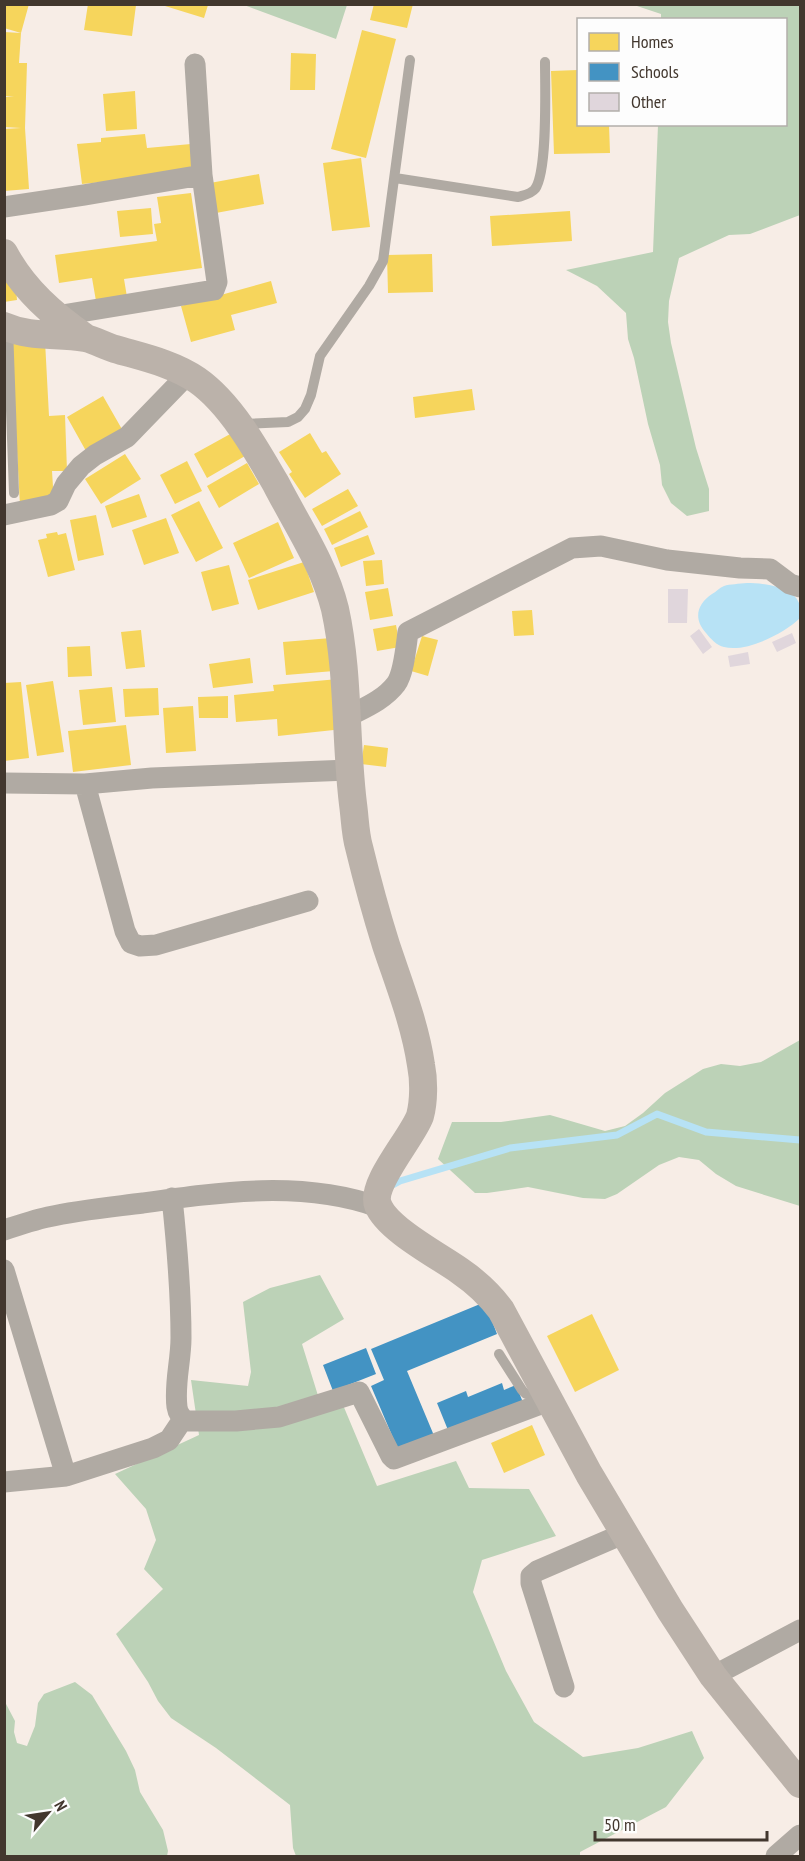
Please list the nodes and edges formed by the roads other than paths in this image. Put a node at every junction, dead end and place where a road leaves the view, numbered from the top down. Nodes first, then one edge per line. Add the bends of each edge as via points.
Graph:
1 (410, 60) dead end
2 (545, 62) dead end
3 (195, 64) dead end
4 (202, 175) junction
5 (395, 178) junction
6 (4, 207) edge
7 (4, 253) edge
8 (56, 316) junction
9 (6, 327) edge
10 (86, 338) junction
11 (188, 374) junction
12 (238, 424) junction
13 (14, 493) dead end
14 (4, 515) edge
15 (801, 587) edge
16 (347, 717) junction
17 (349, 770) junction
18 (4, 783) edge
19 (85, 784) junction
20 (308, 901) dead end
21 (172, 1198) junction
22 (378, 1198) junction
23 (4, 1230) edge
24 (4, 1270) edge
25 (499, 1354) dead end
26 (546, 1394) junction
27 (183, 1419) junction
28 (66, 1476) junction
29 (4, 1482) edge
30 (625, 1533) junction
31 (801, 1630) edge
32 (712, 1676) junction
33 (564, 1687) dead end
34 (799, 1779) edge
35 (801, 1835) edge
36 (776, 1857) edge

1 - 5 lane
2 - 5 lane via 541,175 529,194 518,197
3 - 4 street
4 - 6 street
4 - 8 street via 217,282 214,290
5 - 12 lane via 383,261 320,356 305,409 288,422
7 - 8 street via 29,290
8 - 10 street
9 - 10 street via 24,334
9 - 13 lane
10 - 11 street
11 - 12 street via 210,389
11 - 14 street via 127,437 81,466 58,501
12 - 16 street via 310,545 326,580 340,636
15 - 16 street via 770,569 667,560 601,546 572,548 408,632 397,684 378,701
16 - 17 street
17 - 19 street
17 - 22 street via 358,844 422,1067 421,1113 380,1181
18 - 19 street
19 - 20 street via 131,943 156,945
21 - 22 street via 263,1191
21 - 23 street via 47,1217
21 - 27 street via 181,1289 177,1411
22 - 26 street via 400,1232 460,1271 491,1297
24 - 28 street
25 - 26 lane via 526,1394
26 - 27 street via 394,1459 359,1392 279,1417 236,1421
26 - 30 street
27 - 28 street via 169,1440 153,1448
28 - 29 street
30 - 32 street
30 - 33 street via 531,1576
31 - 32 street
32 - 34 street
35 - 36 street

